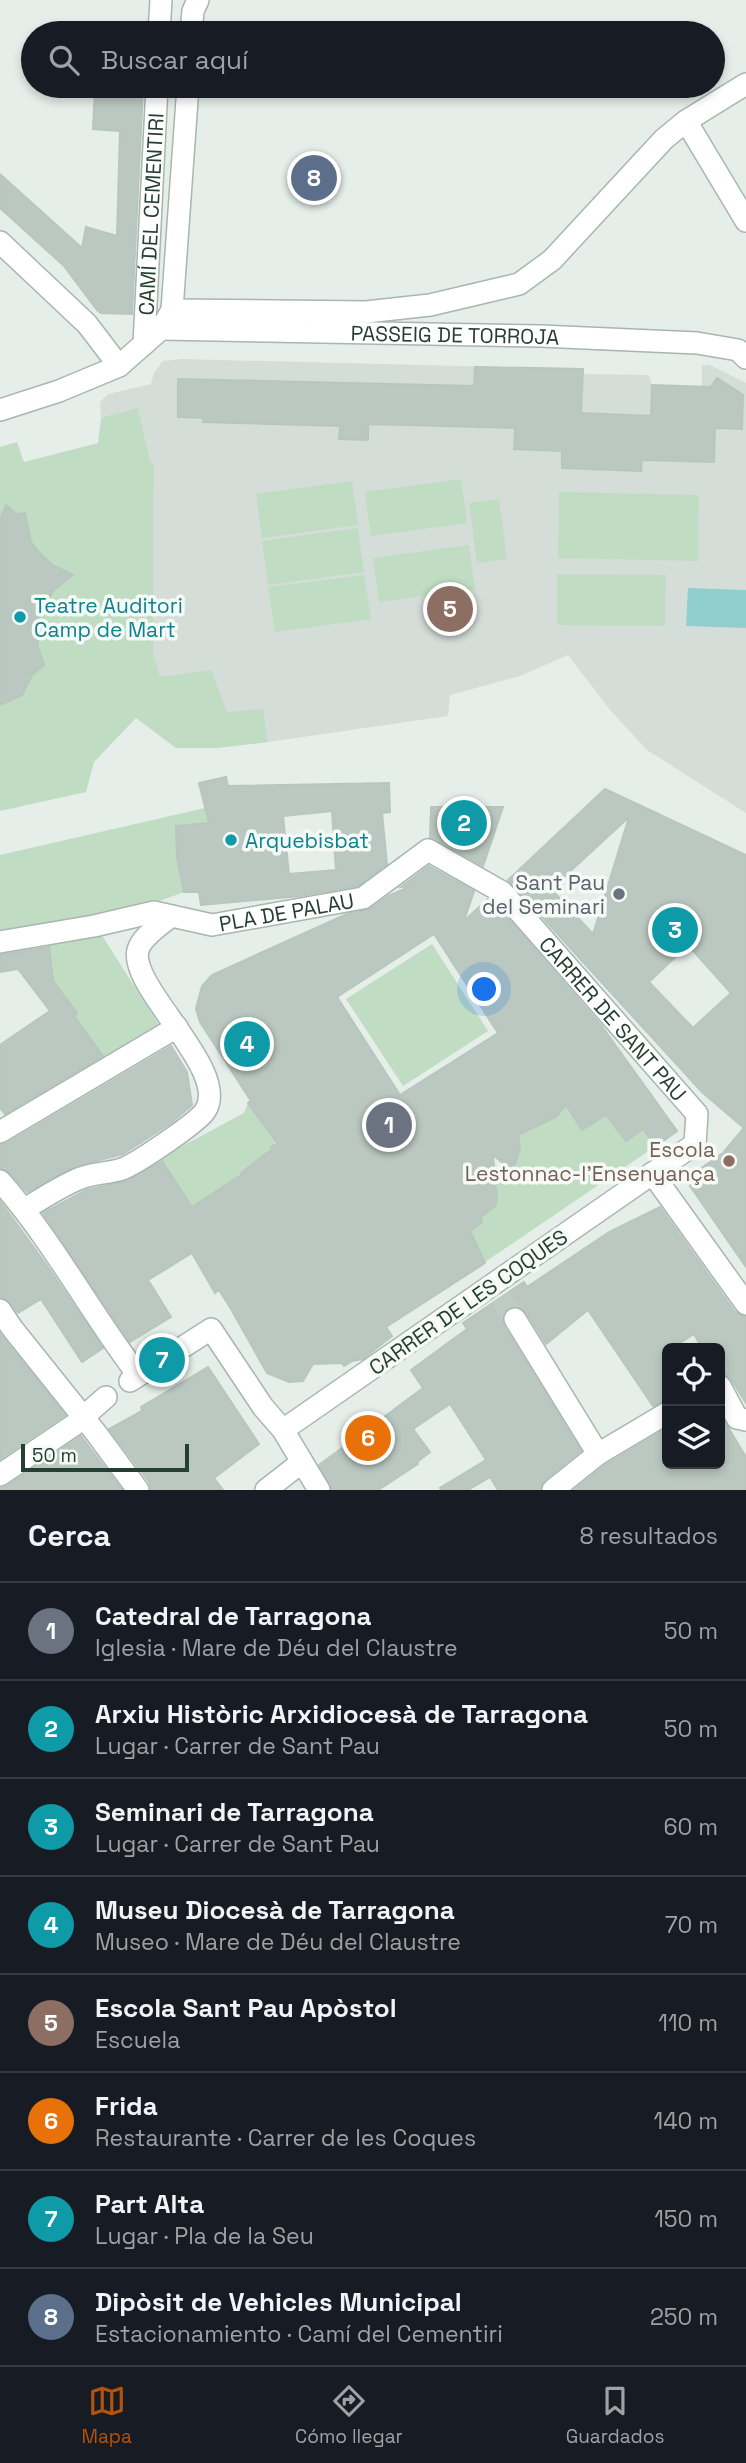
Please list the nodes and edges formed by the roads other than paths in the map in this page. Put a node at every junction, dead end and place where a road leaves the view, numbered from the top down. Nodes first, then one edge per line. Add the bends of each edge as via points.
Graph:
1 (161, 0) edge
2 (198, 0) edge
3 (160, 21) edge
4 (192, 21) edge
5 (746, 84) edge
6 (725, 97) edge
7 (156, 98) edge
8 (187, 98) edge
9 (723, 98) edge
10 (685, 121) junction
11 (746, 221) edge
12 (0, 243) edge
13 (172, 310) junction
14 (161, 329) junction
15 (144, 344) junction
16 (746, 358) edge
17 (119, 366) junction
18 (0, 410) edge
19 (428, 850) joint
20 (171, 916) junction
21 (0, 942) edge
22 (177, 1027) junction
23 (2, 1127) edge
24 (652, 1173) junction
25 (0, 1181) edge
26 (25, 1209) junction
27 (739, 1278) edge
28 (746, 1304) edge
29 (0, 1310) edge
30 (515, 1319) tunnel mouth
31 (725, 1394) edge
32 (106, 1397) dead end
33 (662, 1416) edge
34 (742, 1419) edge
35 (89, 1426) junction
36 (283, 1430) junction
37 (598, 1454) junction
38 (302, 1462) junction
39 (0, 1475) edge
40 (138, 1490) edge
41 (266, 1490) edge
42 (319, 1490) edge
43 (553, 1490) edge

1 - 3 street
2 - 4 street
5 - 6 street
7 - 15 street, CAMÍ DEL CEMENTIRI
8 - 13 street, CAMÍ DEL CEMENTIRI
9 - 10 street
10 - 11 street
10 - 13 street via 552,260 519,284 430,305 366,313
12 - 17 street via 87,324
13 - 14 street, CAMÍ DEL CEMENTIRI
14 - 15 street, CAMÍ DEL CEMENTIRI
14 - 16 street, PASSEIG DE TORROJA via 687,343 738,349
15 - 17 street, CAMÍ DEL CEMENTIRI
17 - 18 street, CAMÍ DEL CEMENTIRI
19 - 20 street, PLA DE PALAU via 363,898 212,925
19 - 24 street, CARRER DE SANT PAU via 502,891 697,1114 695,1144
20 - 21 street, PLA DE PALAU via 154,912
20 - 22 street via 146,937 138,950 138,965
22 - 23 street
22 - 26 street via 205,1074 209,1094 205,1111 122,1169 78,1179
24 - 27 street
24 - 36 street, CARRER DE LES COQUES via 496,1292
25 - 26 street
26 - 36 street via 134,1378 211,1329
27 - 28 street
29 - 35 street via 10,1330
30 - 37 street
31 - 34 street
32 - 35 street
33 - 37 street
35 - 39 street
35 - 40 street
36 - 38 street
37 - 43 street
38 - 41 street
38 - 42 street

